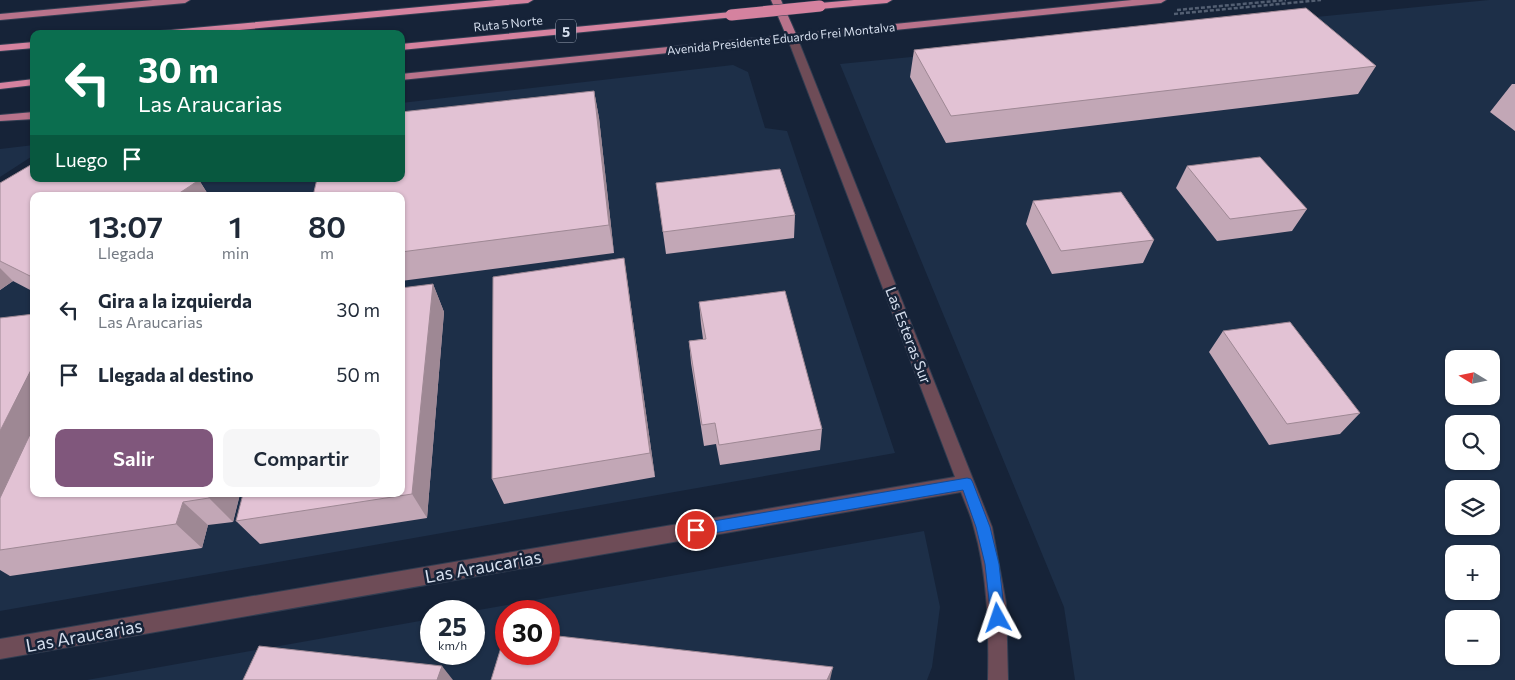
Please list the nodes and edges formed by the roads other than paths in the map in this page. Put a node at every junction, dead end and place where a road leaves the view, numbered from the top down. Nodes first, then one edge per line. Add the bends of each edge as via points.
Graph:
1 (185, 0) edge
2 (528, 0) edge
3 (776, 0) edge
4 (887, 0) edge
5 (1161, 0) edge
6 (0, 17) edge
7 (203, 30) edge
8 (792, 37) junction
9 (30, 45) edge
10 (405, 47) edge
11 (0, 48) edge
12 (405, 77) edge
13 (30, 82) edge
14 (0, 86) edge
15 (30, 115) edge
16 (0, 118) edge
17 (967, 483) junction
18 (0, 649) edge
19 (998, 680) edge

1 - 6 main road
2 - 7 highway, Ruta 5 Norte
3 - 8 main road, Las Esteras Sur
4 - 10 highway, Ruta 5 Norte / 5, bridge
5 - 8 main road, Avenida Presidente Eduardo Frei Montalva
8 - 12 main road, Avenida Presidente Eduardo Frei Montalva
8 - 17 street, Las Esteras Sur
9 - 11 highway
13 - 14 highway
15 - 16 main road
17 - 18 street, Las Araucarias
17 - 19 street, Las Esteras Sur via 992,564 997,604

